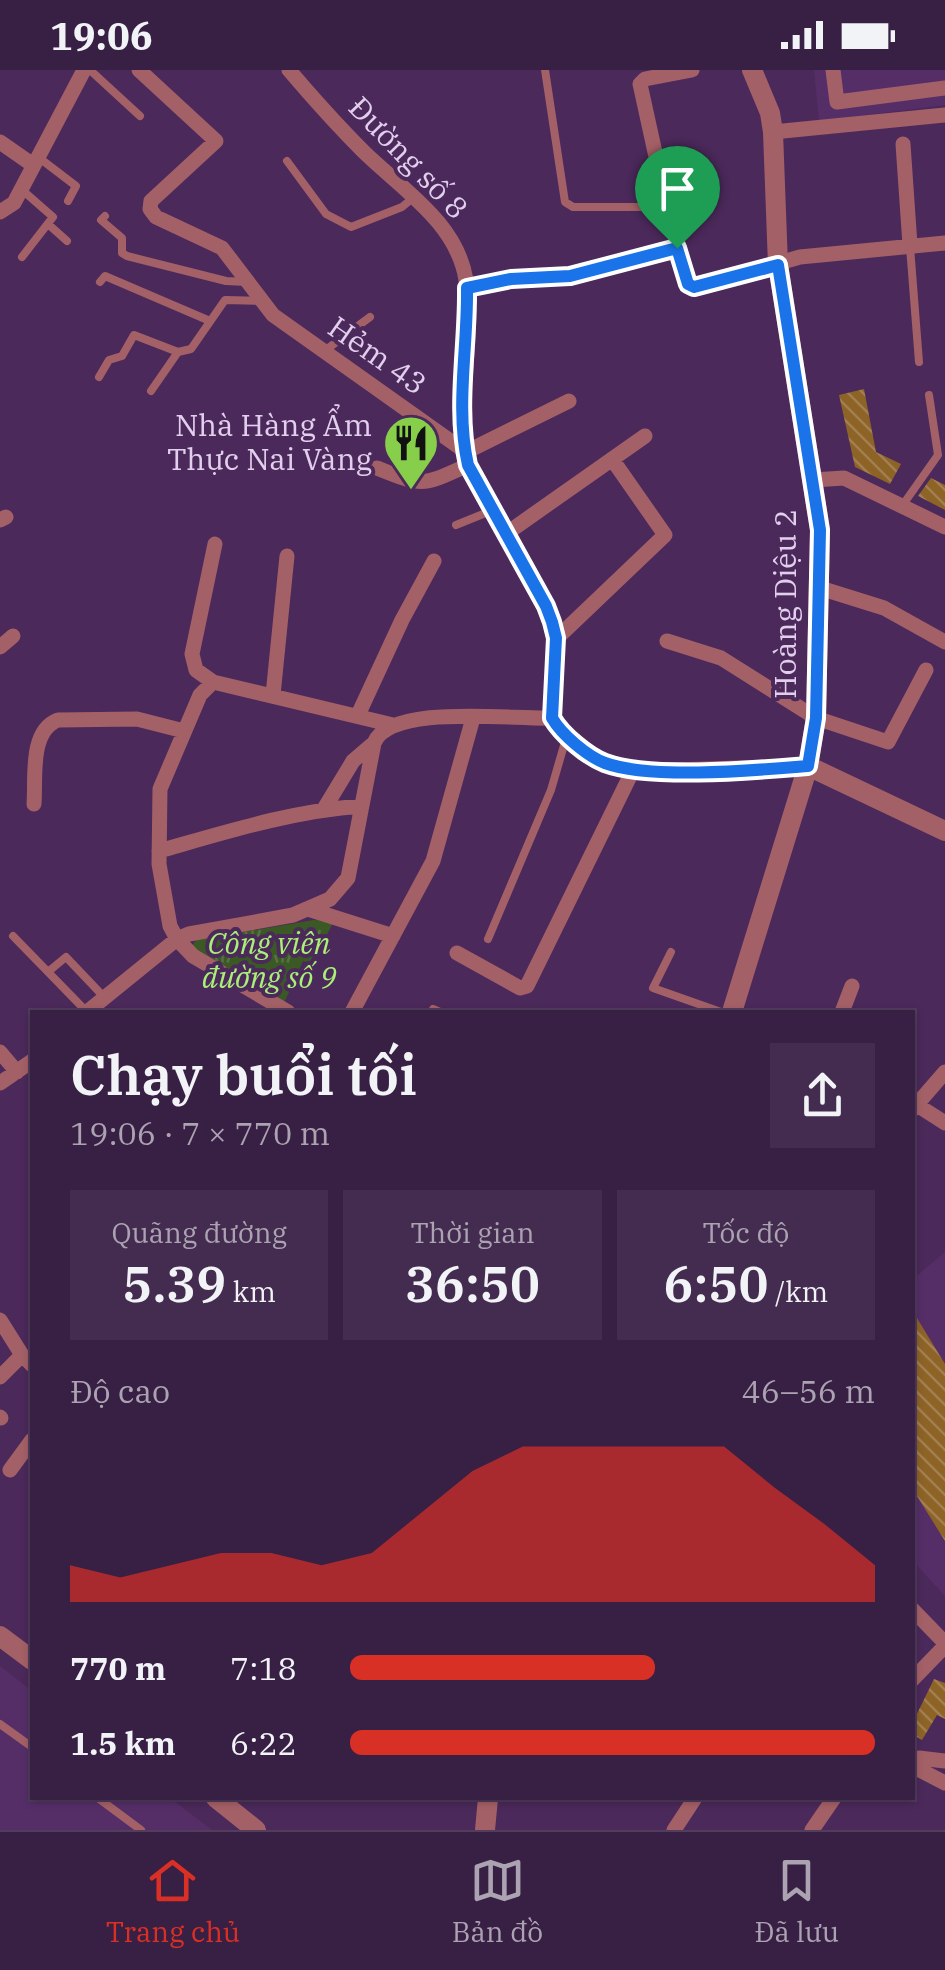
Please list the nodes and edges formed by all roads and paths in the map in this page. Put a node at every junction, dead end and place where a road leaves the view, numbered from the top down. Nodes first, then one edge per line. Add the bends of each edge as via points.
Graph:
1 (87, 70) edge
2 (138, 70) edge
3 (289, 70) edge
4 (545, 70) edge
5 (692, 70) edge
6 (752, 70) edge
7 (833, 70) edge
8 (945, 88) edge
9 (945, 115) edge
10 (140, 116) dead end
11 (773, 132) junction
12 (0, 142) edge
13 (903, 144) dead end
14 (35, 161) junction
15 (287, 161) dead end
16 (22, 188) junction
17 (414, 197) junction
18 (68, 201) dead end
19 (667, 207) junction
20 (0, 212) edge
21 (105, 216) dead end
22 (53, 218) junction
23 (67, 240) dead end
24 (945, 243) edge
25 (910, 246) junction
26 (677, 248) junction
27 (22, 257) dead end
28 (778, 265) junction
29 (100, 282) dead end
30 (247, 282) junction
31 (467, 288) junction
32 (261, 301) junction
33 (370, 316) dead end
34 (210, 321) junction
35 (178, 352) junction
36 (322, 352) junction
37 (919, 362) dead end
38 (99, 376) dead end
39 (151, 391) dead end
40 (929, 395) dead end
41 (569, 400) dead end
42 (645, 436) dead end
43 (467, 458) junction
44 (612, 458) junction
45 (377, 468) dead end
46 (814, 480) junction
47 (902, 506) junction
48 (494, 510) junction
49 (456, 525) dead end
50 (945, 527) edge
51 (507, 533) junction
52 (215, 544) dead end
53 (287, 556) dead end
54 (434, 561) dead end
55 (820, 588) junction
56 (556, 638) junction
57 (667, 641) dead end
58 (945, 642) edge
59 (926, 670) dead end
60 (213, 682) junction
61 (274, 695) junction
62 (358, 715) junction
63 (474, 718) junction
64 (552, 718) junction
65 (816, 718) junction
66 (393, 725) junction
67 (184, 731) junction
68 (567, 735) junction
69 (374, 744) junction
70 (808, 766) junction
71 (634, 770) junction
72 (34, 804) dead end
73 (362, 806) junction
74 (324, 808) junction
75 (945, 830) edge
76 (159, 851) junction
77 (308, 909) junction
78 (13, 936) dead end
79 (393, 936) junction
80 (177, 939) junction
81 (488, 939) dead end
82 (456, 952) dead end
83 (671, 952) dead end
84 (48, 972) junction
85 (852, 986) dead end
86 (106, 998) junction
87 (85, 1010) edge
88 (90, 1010) edge
89 (285, 1010) edge
90 (353, 1010) edge
91 (715, 1010) edge
92 (733, 1010) edge
93 (843, 1010) edge
94 (0, 1052) edge
95 (27, 1067) edge
96 (945, 1072) edge
97 (0, 1084) edge
98 (915, 1108) edge
99 (945, 1124) edge
100 (0, 1320) edge
101 (28, 1360) edge
102 (0, 1377) edge
103 (30, 1443) edge
104 (10, 1470) dead end
105 (915, 1612) edge
106 (0, 1636) edge
107 (945, 1644) edge
108 (30, 1658) edge
109 (915, 1677) edge
110 (4, 1726) edge
111 (0, 1737) edge
112 (30, 1746) edge
113 (945, 1761) edge
114 (915, 1762) edge
115 (915, 1767) edge
116 (945, 1784) edge
117 (101, 1800) edge
118 (218, 1800) edge
119 (488, 1800) edge
120 (694, 1800) edge
121 (833, 1800) edge
122 (141, 1830) edge
123 (256, 1830) edge
124 (485, 1830) edge
125 (674, 1830) edge
126 (812, 1830) edge

1 - 10 lane
1 - 14 street
2 - 30 street, Hẻm 43 via 222,146 151,201 150,210 222,248
3 - 17 street, Đường số 8
4 - 19 lane via 564,202
5 - 19 street via 640,84
6 - 11 street, Hoàng Diệu 2
7 - 8 street via 837,102
9 - 11 street
11 - 28 street, Hoàng Diệu 2
12 - 14 street
13 - 25 street
14 - 16 street
14 - 18 lane via 76,186
15 - 17 lane via 326,214 351,227
16 - 20 street
16 - 22 lane
17 - 31 street, Đường số 8 via 452,241
19 - 26 street
21 - 30 lane via 127,256
22 - 23 lane
22 - 27 lane
24 - 25 street
25 - 28 street
25 - 37 lane
26 - 28 street via 694,287
26 - 31 lane via 570,276
28 - 46 street, Hoàng Diệu 2
29 - 34 lane via 105,276
30 - 32 street, Hẻm 43
31 - 43 street, Đường số 8
32 - 34 lane via 226,299
32 - 36 street, Hẻm 43
33 - 36 lane
34 - 35 lane via 189,351
35 - 38 lane via 134,335
35 - 39 lane
36 - 43 street, Hẻm 43
40 - 47 lane via 938,455
41 - 43 street
42 - 44 street
43 - 45 street via 427,483
43 - 48 street, Đường số 8
44 - 51 street
44 - 56 street via 665,536
46 - 47 street via 844,478
46 - 55 street, Hoàng Diệu 2
47 - 50 street
48 - 49 lane
48 - 51 street, Đường số 8
51 - 56 street, Đường số 8
52 - 60 street via 192,654 196,670
53 - 61 street
54 - 62 street
55 - 58 street via 884,608
55 - 65 street, Hoàng Diệu 2
56 - 64 street, Đường số 8
57 - 65 street via 721,658
59 - 65 street via 888,742
60 - 61 street
60 - 67 street
61 - 62 street
62 - 66 street
63 - 64 street
63 - 66 street
63 - 79 street via 433,862
64 - 68 street
65 - 70 street, Hoàng Diệu 2
66 - 69 street
67 - 72 street via 137,719 49,723 40,736
67 - 76 street via 160,788
68 - 71 street via 601,762
68 - 81 lane
69 - 73 street
69 - 74 street via 353,760
70 - 71 street
70 - 75 street
70 - 92 street, Hoàng Diệu 2
71 - 82 street via 528,986 520,988
73 - 74 street
73 - 77 street via 348,878
74 - 76 street
76 - 80 street
77 - 79 street
77 - 80 street
78 - 84 lane
79 - 90 street
80 - 86 street
80 - 89 street via 193,956
83 - 91 lane via 653,988
84 - 86 lane via 66,957
84 - 87 lane
85 - 93 street
86 - 88 street
94 - 95 street
95 - 97 street
96 - 98 street
98 - 99 street
100 - 101 street
101 - 102 street
103 - 104 street
105 - 107 street
106 - 108 street
107 - 109 street
110 - 111 lane
110 - 112 lane
113 - 114 street
115 - 116 street
117 - 122 lane
118 - 123 street
119 - 124 street
120 - 125 street
121 - 126 street

